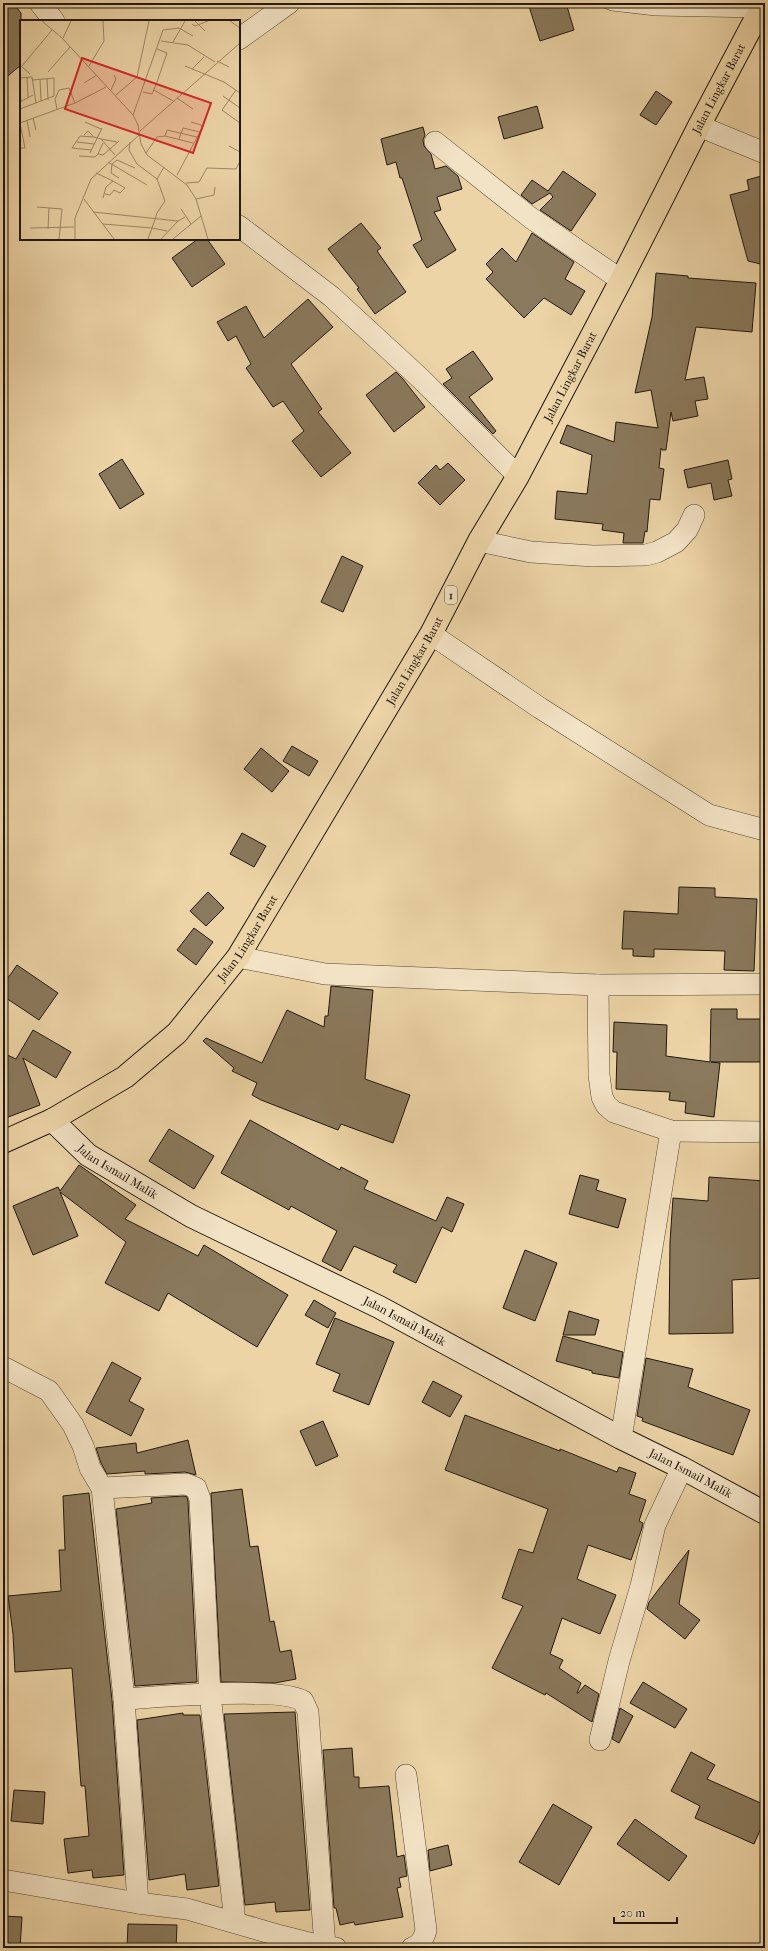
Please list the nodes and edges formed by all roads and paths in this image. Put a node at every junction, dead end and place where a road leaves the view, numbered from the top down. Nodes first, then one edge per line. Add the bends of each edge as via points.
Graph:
1 (40, 3) edge
2 (289, 3) edge
3 (607, 3) edge
4 (762, 8) edge
5 (53, 20) edge
6 (240, 38) edge
7 (699, 126) junction
8 (435, 142) dead end
9 (765, 153) edge
10 (240, 227) edge
11 (622, 280) junction
12 (518, 476) junction
13 (694, 515) dead end
14 (479, 541) junction
15 (431, 634) junction
16 (765, 830) edge
17 (238, 957) junction
18 (765, 984) edge
19 (598, 986) junction
20 (52, 1120) junction
21 (671, 1130) junction
22 (765, 1132) edge
23 (6, 1137) edge
24 (3, 1367) edge
25 (621, 1438) junction
26 (682, 1468) junction
27 (102, 1488) junction
28 (765, 1513) edge
29 (210, 1694) junction
30 (124, 1698) junction
31 (600, 1740) dead end
32 (406, 1776) dead end
33 (3, 1880) edge
34 (138, 1903) junction
35 (235, 1922) junction
36 (331, 1948) edge
37 (412, 1948) edge

1 - 5 street
2 - 6 street
3 - 4 lane via 656,10
4 - 7 highway, Jalan Lingkar Barat / 1
7 - 9 street
7 - 11 highway, Jalan Lingkar Barat / 1
8 - 11 street via 531,218
10 - 12 street via 332,297 420,378
11 - 12 highway, Jalan Lingkar Barat / 1
12 - 14 highway, Jalan Lingkar Barat / 1
13 - 14 street via 687,530 676,542 658,552 646,555 593,556 531,552
14 - 15 highway, Jalan Lingkar Barat / 1
15 - 16 street via 540,708 709,815
15 - 17 highway, Jalan Lingkar Barat / 1
17 - 19 street via 325,974
17 - 20 highway, Jalan Lingkar Barat / 1 via 177,1033 125,1077
18 - 19 street
19 - 21 street via 599,1075 602,1097 606,1105 614,1112
20 - 23 highway, Jalan Lingkar Barat / 1
20 - 25 main road, Jalan Ismail Malik via 88,1155 191,1216 379,1307
21 - 22 street
21 - 25 street
24 - 27 street via 49,1391 73,1425 90,1468
25 - 26 main road, Jalan Ismail Malik
26 - 28 main road, Jalan Ismail Malik
26 - 31 street via 655,1525
27 - 29 street via 186,1484 196,1488
27 - 30 street
29 - 30 street
29 - 35 street
29 - 36 street via 284,1694 299,1698 306,1704
30 - 34 street
32 - 37 street via 426,1930 423,1940
33 - 34 street
34 - 35 street via 187,1909
35 - 36 street

